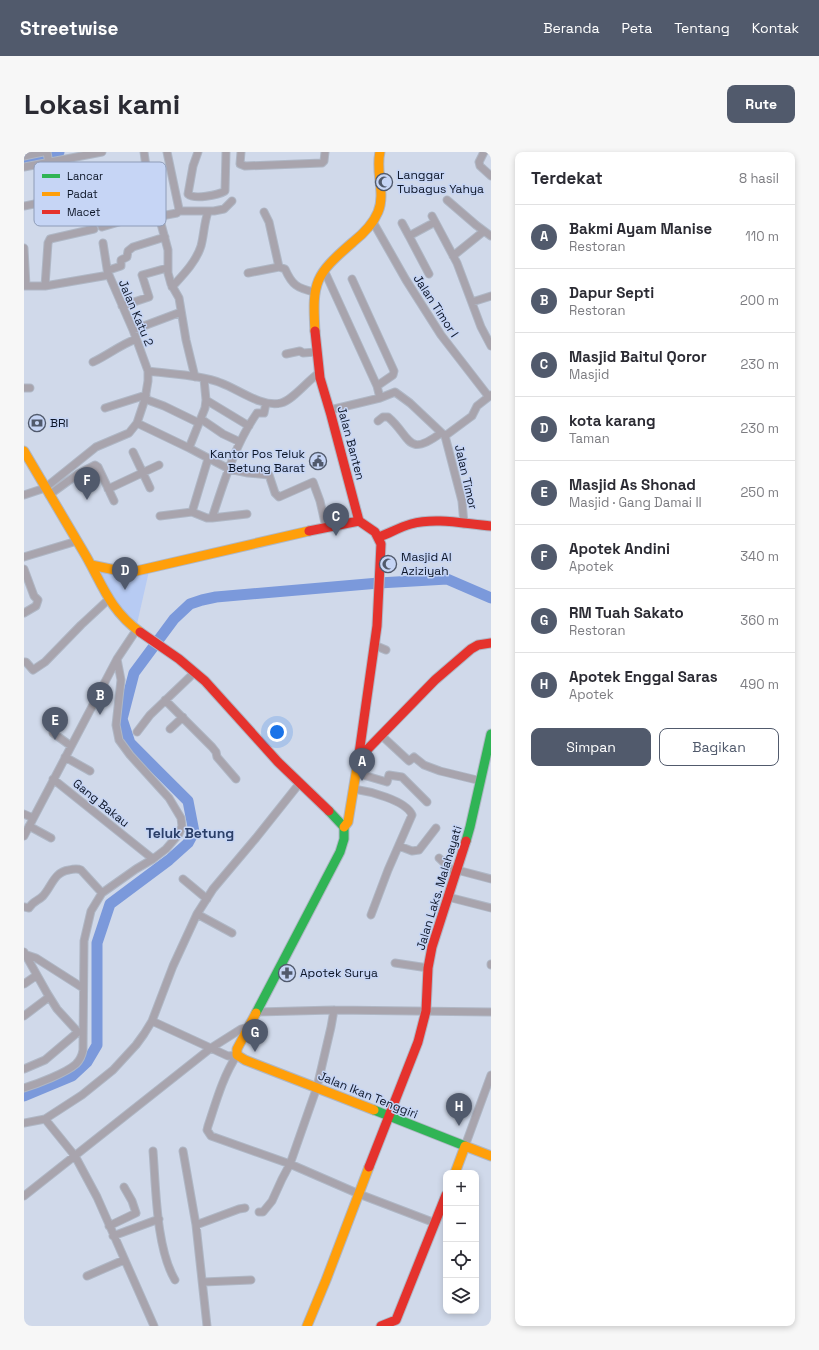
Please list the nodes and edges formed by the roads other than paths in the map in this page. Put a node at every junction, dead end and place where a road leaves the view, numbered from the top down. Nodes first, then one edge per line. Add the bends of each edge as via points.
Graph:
1 (102, 152) edge
2 (144, 152) edge
3 (167, 152) edge
4 (198, 152) edge
5 (226, 152) edge
6 (240, 152) edge
7 (325, 152) edge
8 (380, 152) edge
9 (484, 152) edge
10 (24, 156) edge
11 (47, 156) edge
12 (34, 162) edge
13 (34, 162) edge
14 (145, 162) edge
15 (24, 167) edge
16 (491, 176) edge
17 (447, 200) dead end
18 (232, 201) dead end
19 (34, 204) edge
20 (24, 206) edge
21 (178, 211) junction
22 (208, 212) junction
23 (264, 212) dead end
24 (166, 215) edge
25 (373, 222) junction
26 (402, 222) dead end
27 (105, 226) edge
28 (162, 226) edge
29 (102, 227) dead end
30 (94, 229) dead end
31 (484, 231) junction
32 (409, 236) junction
33 (491, 236) edge
34 (165, 237) junction
35 (103, 243) dead end
36 (24, 248) edge
37 (453, 256) junction
38 (279, 267) junction
39 (168, 268) junction
40 (324, 270) junction
41 (248, 273) dead end
42 (429, 274) dead end
43 (108, 276) junction
44 (352, 279) dead end
45 (25, 286) edge
46 (45, 286) junction
47 (172, 287) junction
48 (314, 292) junction
49 (491, 296) edge
50 (472, 302) junction
51 (122, 306) junction
52 (181, 312) junction
53 (133, 330) junction
54 (136, 339) junction
55 (491, 346) edge
56 (316, 352) junction
57 (286, 354) dead end
58 (93, 362) dead end
59 (148, 372) junction
60 (319, 373) junction
61 (195, 377) junction
62 (204, 379) junction
63 (377, 386) junction
64 (490, 396) edge
65 (146, 397) junction
66 (380, 398) junction
67 (206, 400) junction
68 (266, 403) junction
69 (105, 408) dead end
70 (330, 410) junction
71 (378, 421) dead end
72 (200, 422) junction
73 (137, 423) junction
74 (249, 426) junction
75 (443, 434) junction
76 (240, 442) junction
77 (189, 448) junction
78 (24, 451) edge
79 (134, 452) dead end
80 (208, 459) junction
81 (158, 464) dead end
82 (228, 469) junction
83 (143, 472) junction
84 (108, 488) junction
85 (150, 488) dead end
86 (47, 492) junction
87 (24, 495) edge
88 (114, 501) dead end
89 (192, 512) junction
90 (247, 514) dead end
91 (160, 516) dead end
92 (212, 518) junction
93 (359, 520) junction
94 (464, 524) junction
95 (491, 526) edge
96 (326, 527) junction
97 (379, 537) junction
98 (77, 541) junction
99 (24, 557) edge
100 (91, 565) junction
101 (24, 569) edge
102 (109, 599) junction
103 (24, 614) edge
104 (139, 630) junction
105 (491, 643) edge
106 (374, 645) junction
107 (386, 650) dead end
108 (117, 659) junction
109 (24, 662) edge
110 (195, 672) junction
111 (165, 700) junction
112 (183, 717) junction
113 (170, 729) dead end
114 (137, 732) dead end
115 (53, 733) dead end
116 (491, 734) edge
117 (382, 736) junction
118 (71, 746) junction
119 (65, 757) junction
120 (358, 759) junction
121 (90, 771) dead end
122 (356, 773) junction
123 (53, 779) junction
124 (236, 779) dead end
125 (481, 781) junction
126 (299, 784) junction
127 (354, 789) junction
128 (427, 802) dead end
129 (24, 814) edge
130 (33, 818) junction
131 (29, 826) junction
132 (344, 827) junction
133 (436, 828) dead end
134 (24, 836) edge
135 (51, 838) dead end
136 (399, 846) junction
137 (439, 858) dead end
138 (153, 860) junction
139 (456, 872) junction
140 (182, 879) dead end
141 (491, 879) edge
142 (102, 893) junction
143 (448, 897) junction
144 (207, 899) junction
145 (24, 907) edge
146 (491, 908) edge
147 (197, 914) junction
148 (372, 915) dead end
149 (232, 933) dead end
150 (26, 954) edge
151 (395, 962) dead end
152 (428, 968) junction
153 (37, 975) junction
154 (24, 984) edge
155 (83, 988) junction
156 (50, 997) junction
157 (334, 1010) junction
158 (426, 1011) junction
159 (257, 1012) junction
160 (491, 1012) edge
161 (24, 1016) edge
162 (152, 1021) junction
163 (249, 1027) junction
164 (80, 1032) junction
165 (210, 1048) junction
166 (237, 1055) junction
167 (24, 1069) edge
168 (491, 1075) edge
169 (317, 1087) junction
170 (24, 1088) edge
171 (388, 1116) junction
172 (45, 1119) junction
173 (24, 1123) edge
174 (465, 1146) junction
175 (183, 1151) dead end
176 (153, 1152) dead end
177 (75, 1156) junction
178 (491, 1156) edge
179 (290, 1164) junction
180 (456, 1170) edge
181 (124, 1187) dead end
182 (359, 1194) junction
183 (24, 1196) edge
184 (443, 1203) edge
185 (245, 1208) dead end
186 (259, 1212) dead end
187 (158, 1219) junction
188 (435, 1223) junction
189 (196, 1225) junction
190 (109, 1226) junction
191 (113, 1236) junction
192 (124, 1260) junction
193 (87, 1276) dead end
194 (175, 1280) dead end
195 (251, 1280) dead end
196 (203, 1282) junction
197 (399, 1323) edge
198 (154, 1326) edge
199 (207, 1326) edge
200 (307, 1326) edge
201 (381, 1326) edge

1 - 11 street
2 - 14 street
3 - 21 street
4 - 5 street via 188,195 201,197 224,192
6 - 7 street via 240,164 245,166 322,163
8 - 25 main road, Jalan Banten via 378,163 381,203
9 - 16 street via 479,162 480,166
10 - 11 street
11 - 13 street
12 - 15 street
17 - 31 street
18 - 22 street via 224,209
19 - 20 street
21 - 22 street
21 - 24 street
22 - 47 street via 201,246 194,260
23 - 38 street via 269,222
25 - 40 main road, Jalan Banten
25 - 64 street, Jalan Timor I via 441,335
26 - 32 street
27 - 29 street
28 - 34 street
30 - 46 street via 51,238 48,243
31 - 33 street
31 - 37 street
32 - 37 street via 433,219
32 - 42 street
34 - 39 street
34 - 43 street via 128,250 127,257 120,260 121,266 109,270
35 - 43 street
36 - 45 street
37 - 50 street
38 - 41 street
38 - 48 street via 285,269 295,285
39 - 47 street
39 - 51 street via 142,275 149,297
40 - 48 main road, Jalan Banten
40 - 63 street
43 - 46 street, Jalan Katu 2
43 - 51 street, Jalan Katu 2
44 - 63 street via 394,371 393,375
45 - 46 street, Jalan Katu 2
47 - 52 street via 178,295
48 - 56 main road, Jalan Banten
49 - 50 street
50 - 55 street
51 - 53 street, Jalan Katu 2
52 - 53 street
52 - 61 street
53 - 54 street, Jalan Katu 2
54 - 58 street
54 - 59 street, Jalan Katu 2
56 - 57 street via 300,351
56 - 60 main road, Jalan Banten
59 - 61 street
59 - 65 street, Jalan Katu 2
60 - 68 street via 286,402
60 - 70 main road, Jalan Banten
61 - 62 street
62 - 67 street
62 - 68 street via 220,382
63 - 66 street
64 - 75 street via 477,406 472,416
65 - 69 street
65 - 72 street
65 - 73 street, Jalan Katu 2
66 - 70 street
66 - 75 street via 397,393
67 - 72 street
67 - 74 street
68 - 74 street via 264,413 257,413
70 - 93 main road, Jalan Banten
71 - 75 street via 383,417 388,418 410,442 417,445
72 - 76 street
72 - 77 street
73 - 77 street
73 - 86 street via 129,433 91,450
74 - 76 street
75 - 94 street, Jalan Timor via 462,501
76 - 82 street
77 - 80 street
78 - 86 main road
79 - 83 street
80 - 82 street
80 - 89 street
81 - 83 street
82 - 92 street
82 - 96 street via 269,475 279,497 313,482
83 - 84 street
83 - 85 street
84 - 86 street via 98,467 94,465
84 - 88 street
86 - 87 street
86 - 98 main road
89 - 91 street
89 - 92 street
90 - 92 street
93 - 96 main road
93 - 97 main road
94 - 95 main road
94 - 97 main road via 416,522
96 - 100 main road via 132,572
97 - 106 main road via 382,547
98 - 99 street
98 - 100 main road
100 - 102 main road via 98,583
101 - 103 street via 38,600 36,606
102 - 104 main road via 116,610
102 - 109 street via 45,662 33,670
104 - 108 street
104 - 110 main road
105 - 117 main road via 471,649 435,680
106 - 107 street
106 - 120 main road
108 - 118 street
108 - 138 street via 121,680 116,725 119,740 169,798 181,818 179,834
110 - 111 street
110 - 126 main road
111 - 112 street
111 - 114 street
112 - 113 street
112 - 124 street via 215,749 217,757
115 - 118 street
116 - 125 main road, Jalan Laks. Malahayati
117 - 120 main road
117 - 125 street via 409,761 414,757 424,766
118 - 119 street
119 - 121 street
119 - 123 street
120 - 122 main road
122 - 127 main road
122 - 128 street via 387,782 389,775 402,777
123 - 130 street
123 - 138 street, Gang Bakau
125 - 139 main road, Jalan Laks. Malahayati
126 - 132 main road
126 - 144 street
127 - 132 main road via 348,822
127 - 136 street via 383,796 410,810 412,815
129 - 130 street
130 - 131 street
131 - 134 street
131 - 135 street
132 - 159 main road via 340,852
133 - 136 street via 419,850 412,851
136 - 148 street
137 - 139 street
138 - 142 street
139 - 141 street
139 - 143 main road, Jalan Laks. Malahayati
140 - 144 street
142 - 145 street via 81,870 62,871 42,897 29,908
142 - 155 street via 91,911 85,936
143 - 146 street
143 - 152 main road, Jalan Laks. Malahayati
144 - 147 street
147 - 149 street
147 - 162 street
150 - 153 street
150 - 155 street
151 - 152 street
152 - 158 main road, Jalan Laks. Malahayati
153 - 154 street
153 - 156 street
155 - 164 street
156 - 161 street
156 - 164 street via 57,1009
157 - 158 street
157 - 159 street
157 - 169 street
158 - 160 street
158 - 171 main road, Jalan Laks. Malahayati via 418,1042
159 - 163 main road
162 - 165 street
162 - 172 street via 136,1045 113,1070 82,1095
163 - 165 street via 241,1029
163 - 166 main road via 237,1049
164 - 167 street via 45,1060
164 - 170 street via 82,1057 75,1064
165 - 166 street via 228,1056
165 - 177 street
166 - 169 main road, Jalan Ikan Tenggiri
166 - 179 street via 219,1092 208,1126 209,1133 214,1138
168 - 174 street
169 - 171 main road, Jalan Ikan Tenggiri
169 - 179 street
171 - 174 main road, Jalan Ikan Tenggiri
171 - 182 main road, Jalan Laks. Malahayati
172 - 173 street
172 - 177 street
174 - 178 main road, Jalan Ikan Tenggiri
174 - 180 main road
175 - 189 street
176 - 187 street
177 - 183 street
177 - 190 street via 97,1196
179 - 182 street
179 - 186 street via 272,1201 263,1212
181 - 190 street via 136,1214
182 - 188 street
182 - 200 main road, Jalan Laks. Malahayati
184 - 188 main road
185 - 189 street
187 - 191 street
187 - 194 street via 167,1260
188 - 197 main road
189 - 196 street
190 - 191 street
191 - 192 street
192 - 193 street
192 - 198 street
195 - 196 street
196 - 199 street
197 - 201 main road

